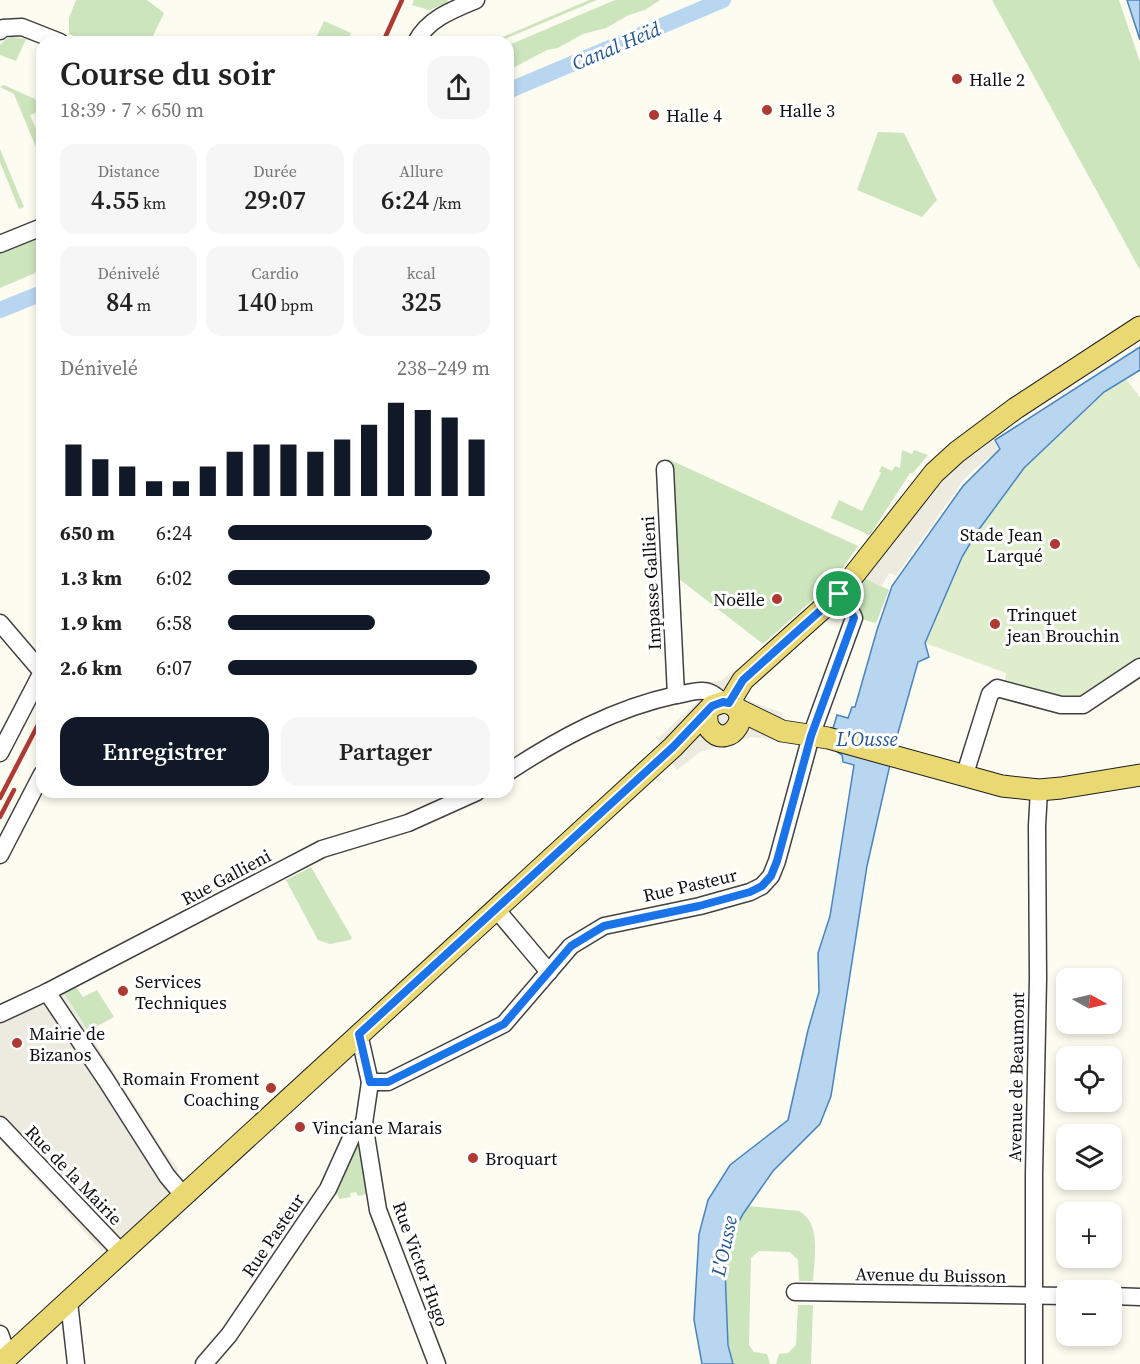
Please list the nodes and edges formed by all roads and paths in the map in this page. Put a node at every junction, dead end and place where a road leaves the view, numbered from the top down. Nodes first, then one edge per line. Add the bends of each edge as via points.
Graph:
1 (476, 0) edge
2 (0, 31) edge
3 (45, 36) edge
4 (419, 36) edge
5 (36, 229) edge
6 (0, 244) edge
7 (1140, 327) edge
8 (665, 468) dead end
9 (839, 594) junction
10 (0, 623) edge
11 (36, 665) edge
12 (1140, 667) edge
13 (36, 684) edge
14 (676, 695) junction
15 (724, 706) junction
16 (782, 730) junction
17 (724, 733) junction
18 (819, 737) junction
19 (679, 742) junction
20 (0, 753) edge
21 (514, 768) edge
22 (1140, 775) edge
23 (964, 777) junction
24 (36, 786) edge
25 (1039, 790) junction
26 (464, 798) edge
27 (0, 855) edge
28 (496, 909) junction
29 (549, 972) junction
30 (47, 992) junction
31 (0, 1014) edge
32 (359, 1034) junction
33 (370, 1082) junction
34 (364, 1123) junction
35 (0, 1125) edge
36 (184, 1196) junction
37 (121, 1252) junction
38 (795, 1293) dead end
39 (1034, 1296) junction
40 (1056, 1296) edge
41 (1122, 1296) edge
42 (1140, 1297) edge
43 (69, 1302) junction
44 (0, 1334) edge
45 (4, 1360) edge
46 (76, 1364) edge
47 (204, 1364) edge
48 (437, 1364) edge
49 (1034, 1364) edge

1 - 4 street via 434,20
2 - 3 street via 22,27
5 - 6 street
7 - 9 main road via 1016,408 957,452 934,473
8 - 14 street, Impasse Gallieni
9 - 15 main road via 743,680
9 - 18 street, Rue Pasteur via 854,618
10 - 11 street
12 - 23 street via 1083,705 1061,705 997,688 990,694
13 - 20 street
14 - 15 street via 711,692
14 - 21 street via 615,714 553,743
15 - 16 main road
15 - 17 main road via 740,719 737,729
15 - 17 main road via 707,722 709,727
15 - 19 main road
16 - 17 main road
16 - 18 main road
17 - 19 main road
18 - 23 main road
18 - 29 street, Rue Pasteur via 777,861 762,886 699,906 604,926 571,946
19 - 28 main road
22 - 25 main road
23 - 25 main road
24 - 27 street
25 - 39 street, Avenue de Beaumont
26 - 30 street, Rue Gallieni via 408,823 322,849
28 - 29 street
28 - 32 main road
29 - 33 street, Rue Pasteur via 504,1024 388,1082
30 - 31 street, Rue Gallieni
30 - 36 street
32 - 33 street, Rue Victor Hugo
32 - 36 main road
33 - 34 street, Rue Victor Hugo
34 - 47 street, Rue Pasteur via 352,1136 328,1189 229,1335
34 - 48 street, Rue Victor Hugo via 378,1210
35 - 37 street, Rue de la Mairie
36 - 37 main road
37 - 43 main road
38 - 39 street, Avenue du Buisson
39 - 40 street, Avenue du Buisson
39 - 49 street, Avenue de Beaumont
41 - 42 street
43 - 45 main road
43 - 46 street
44 - 45 street

